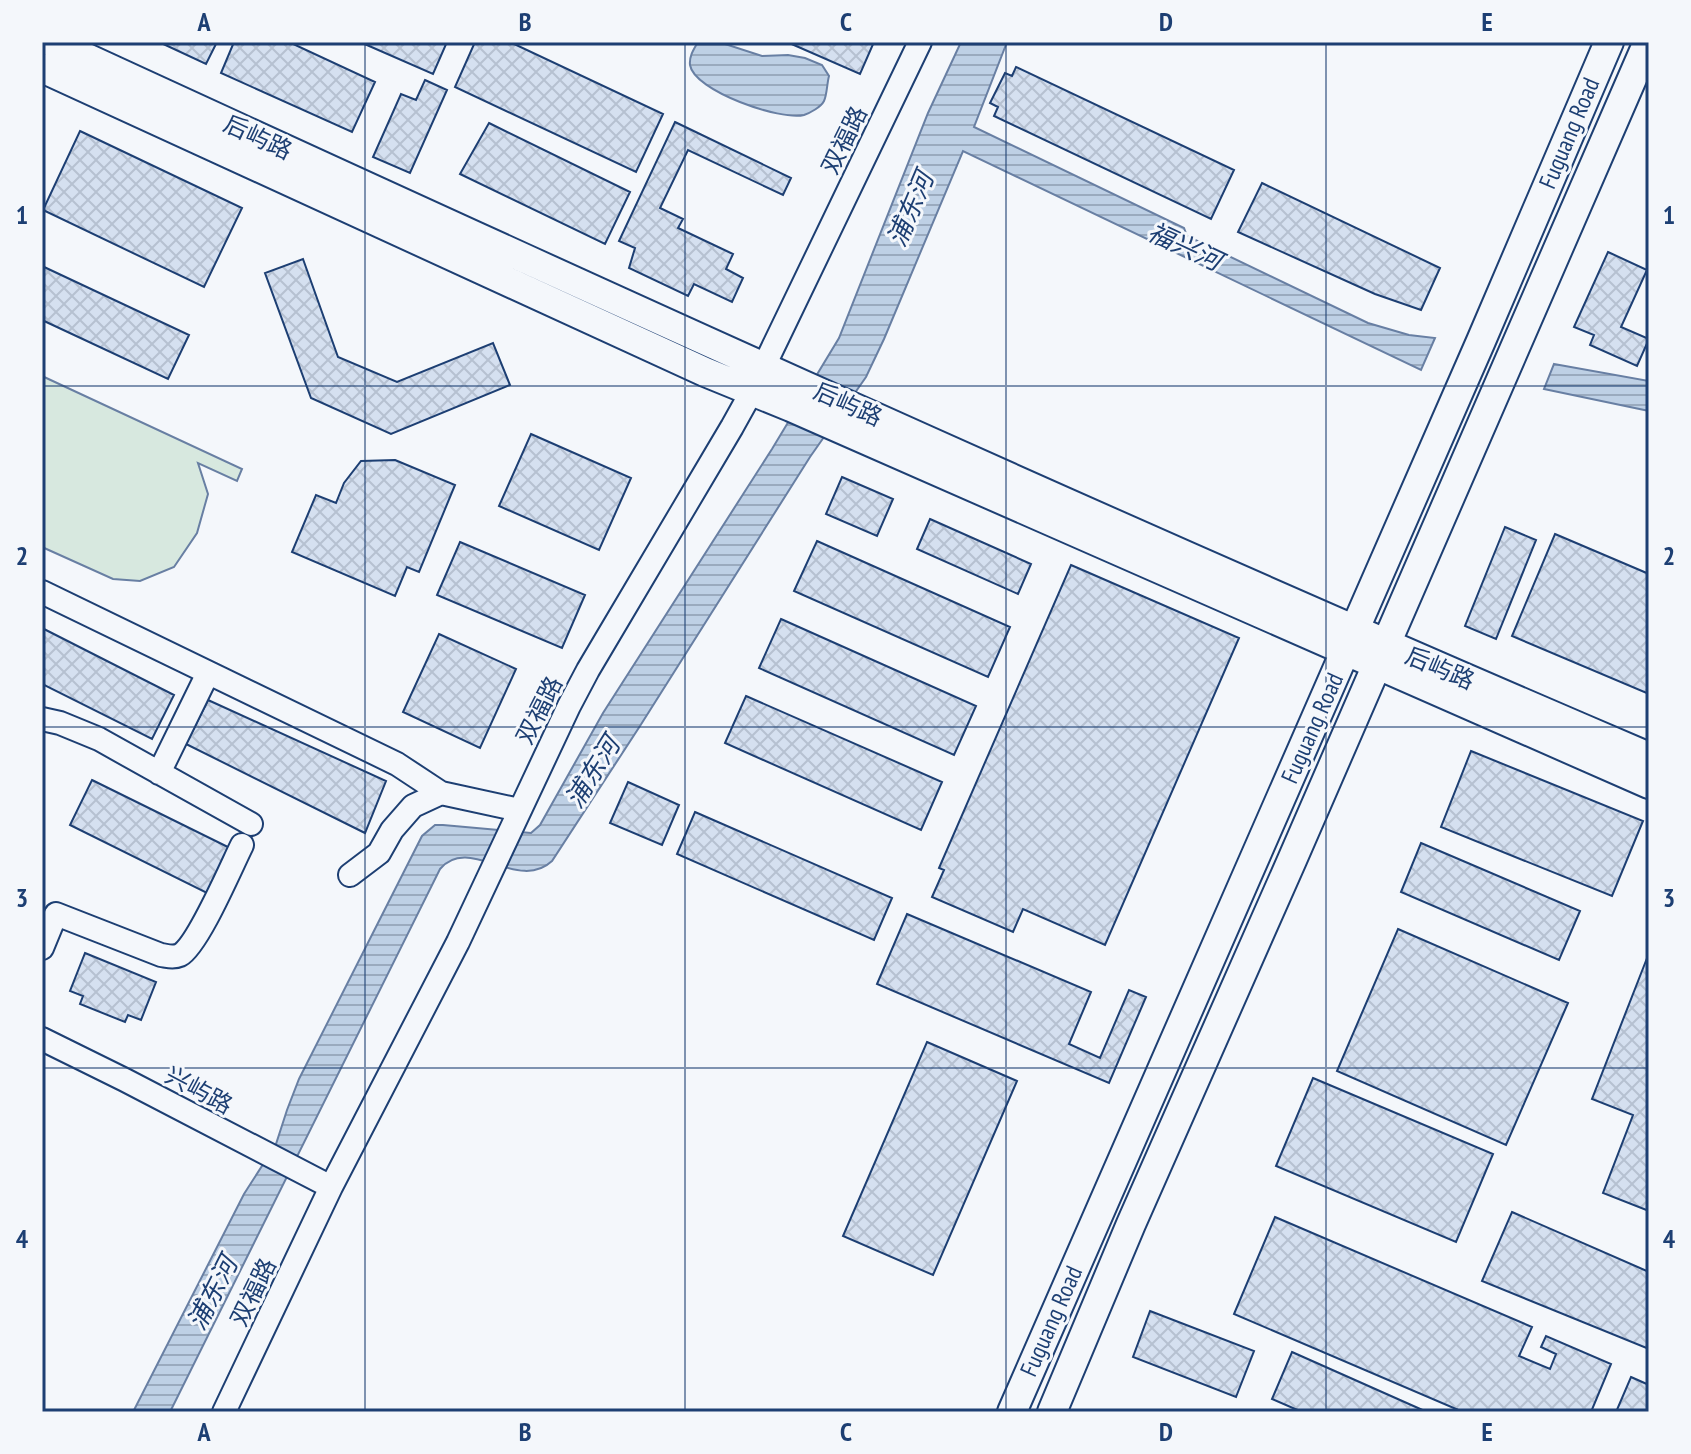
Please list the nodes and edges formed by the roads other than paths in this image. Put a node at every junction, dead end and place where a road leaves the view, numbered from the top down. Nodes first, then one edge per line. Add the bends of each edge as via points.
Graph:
1 (52, 42) edge
2 (920, 42) edge
3 (1609, 42) edge
4 (1648, 42) edge
5 (42, 68) edge
6 (758, 379) junction
7 (42, 592) edge
8 (1350, 640) junction
9 (1381, 655) junction
10 (208, 673) junction
11 (42, 719) edge
12 (1649, 757) edge
13 (159, 773) junction
14 (1649, 784) edge
15 (441, 793) junction
16 (516, 817) junction
17 (251, 824) dead end
18 (242, 845) dead end
19 (350, 875) dead end
20 (49, 911) edge
21 (42, 948) edge
22 (42, 1039) edge
23 (331, 1187) junction
24 (224, 1412) edge
25 (1012, 1412) edge
26 (1052, 1412) edge

1 - 6 main road, 后屿路 via 355,181
2 - 6 street, 双福路
3 - 8 main road, Fuguang Road
4 - 9 main road, Fuguang Road
5 - 6 main road, 后屿路 via 676,359
6 - 8 main road, 后屿路
6 - 16 street, 双福路 via 588,670
7 - 10 street
8 - 9 main road, 后屿路
8 - 25 main road, Fuguang Road
9 - 12 main road, 后屿路
9 - 14 main road, 后屿路
9 - 26 main road, Fuguang Road
10 - 13 street
10 - 15 street via 397,764
11 - 13 street via 99,739
13 - 17 street
15 - 16 street
15 - 19 street via 413,806 379,853
16 - 23 street, 双福路 via 458,942
18 - 20 street via 193,943 179,955 150,952
20 - 21 street
22 - 23 street, 兴屿路
23 - 24 street, 双福路

